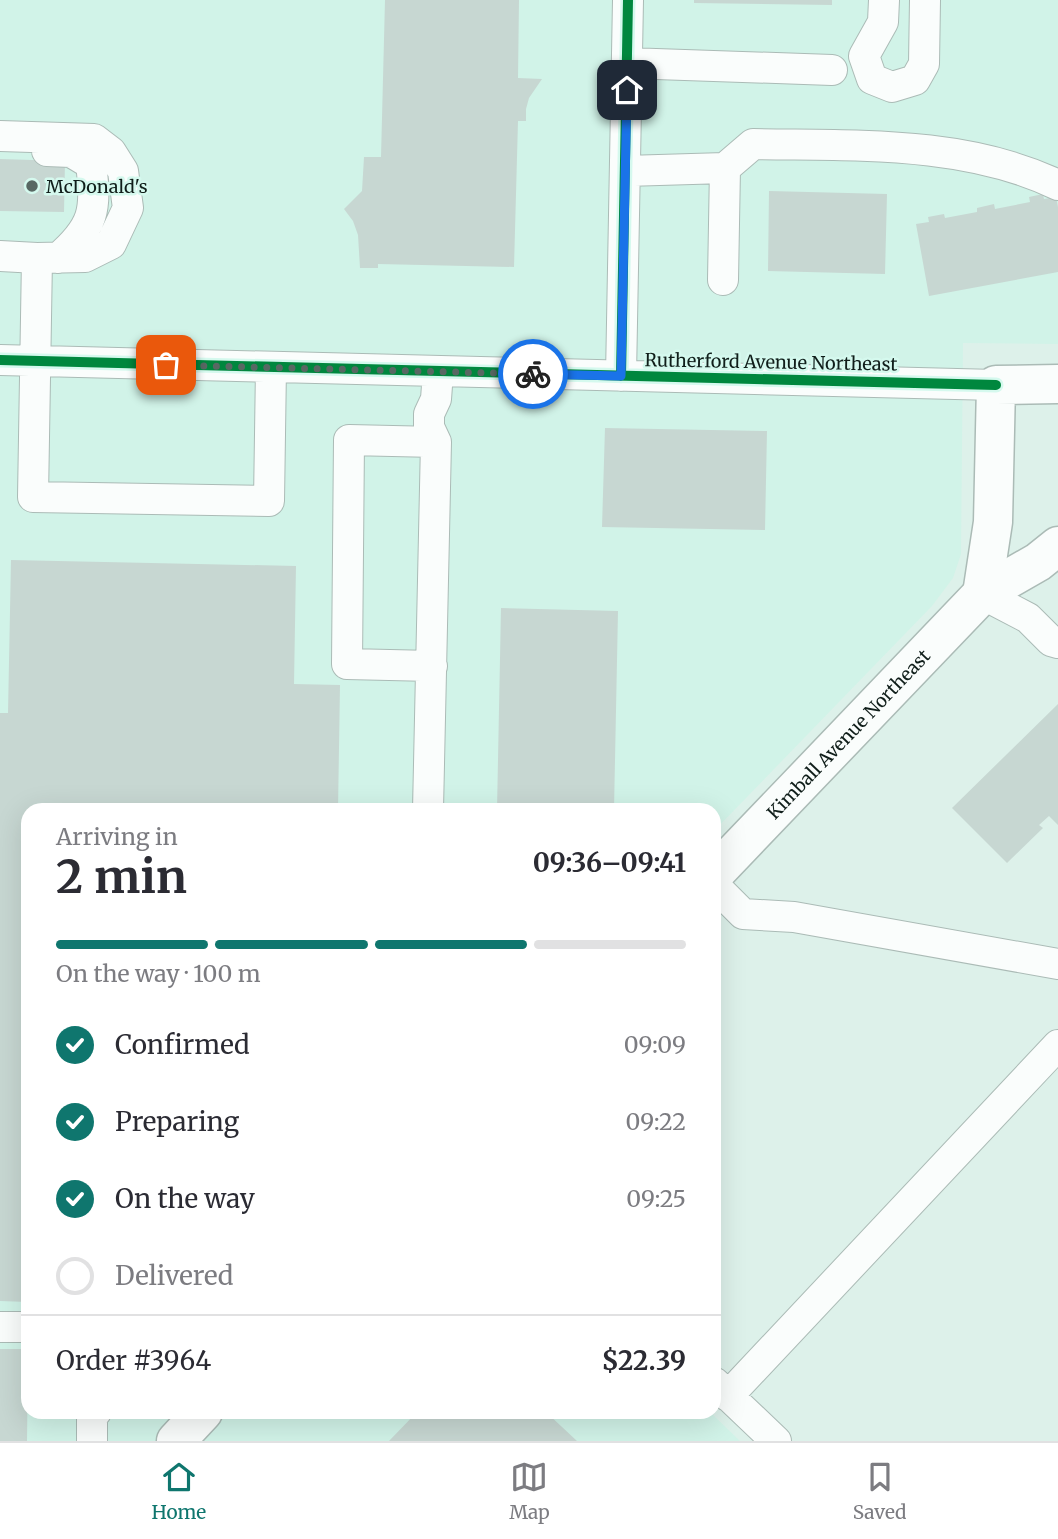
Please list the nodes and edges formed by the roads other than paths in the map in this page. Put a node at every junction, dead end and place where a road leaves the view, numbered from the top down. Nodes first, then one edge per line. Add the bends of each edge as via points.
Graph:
1 (628, 0) edge
2 (864, 0) edge
3 (884, 0) edge
4 (925, 0) edge
5 (864, 56) junction
6 (627, 63) junction
7 (832, 70) dead end
8 (0, 136) edge
9 (0, 151) edge
10 (724, 168) junction
11 (626, 171) junction
12 (1058, 185) edge
13 (0, 256) edge
14 (48, 258) junction
15 (723, 280) dead end
16 (0, 360) edge
17 (36, 361) junction
18 (271, 367) junction
19 (621, 376) junction
20 (1058, 384) edge
21 (996, 385) junction
22 (437, 386) junction
23 (436, 442) junction
24 (1058, 546) edge
25 (982, 594) junction
26 (1058, 643) edge
27 (432, 666) junction
28 (428, 803) edge
29 (721, 867) edge
30 (721, 892) edge
31 (1058, 964) edge
32 (1058, 1045) edge
33 (0, 1326) edge
34 (21, 1327) edge
35 (721, 1389) edge
36 (92, 1419) edge
37 (196, 1419) edge
38 (92, 1441) edge
39 (176, 1441) edge
40 (776, 1441) edge

1 - 6 street
2 - 5 street
3 - 5 street via 883,22
4 - 5 street via 923,64 915,80 892,87 872,79
6 - 7 street
6 - 11 street
8 - 14 street via 94,139 111,152 122,171 128,208 111,244 85,257
9 - 14 street via 71,152 91,164 90,220 76,243
10 - 11 street
10 - 12 street via 753,144 864,145 987,160
10 - 15 street
11 - 19 street
13 - 14 street
14 - 17 street
16 - 17 street, Rutherford Avenue Northeast
17 - 18 street, Rutherford Avenue Northeast
17 - 18 street via 33,496 269,501
18 - 22 street, Rutherford Avenue Northeast
19 - 21 street, Rutherford Avenue Northeast
19 - 22 street, Rutherford Avenue Northeast
20 - 21 main road, Rutherford Avenue Northeast
21 - 25 main road via 993,522
22 - 23 street via 445,428
23 - 27 street
23 - 27 street via 349,440 347,664
24 - 25 main road, Kimball Avenue Northeast
25 - 26 street via 1028,618
25 - 29 main road, Kimball Avenue Northeast
27 - 28 street
30 - 31 street via 743,914 794,917
32 - 35 street
33 - 34 street
35 - 40 street
36 - 38 street
37 - 39 main road

